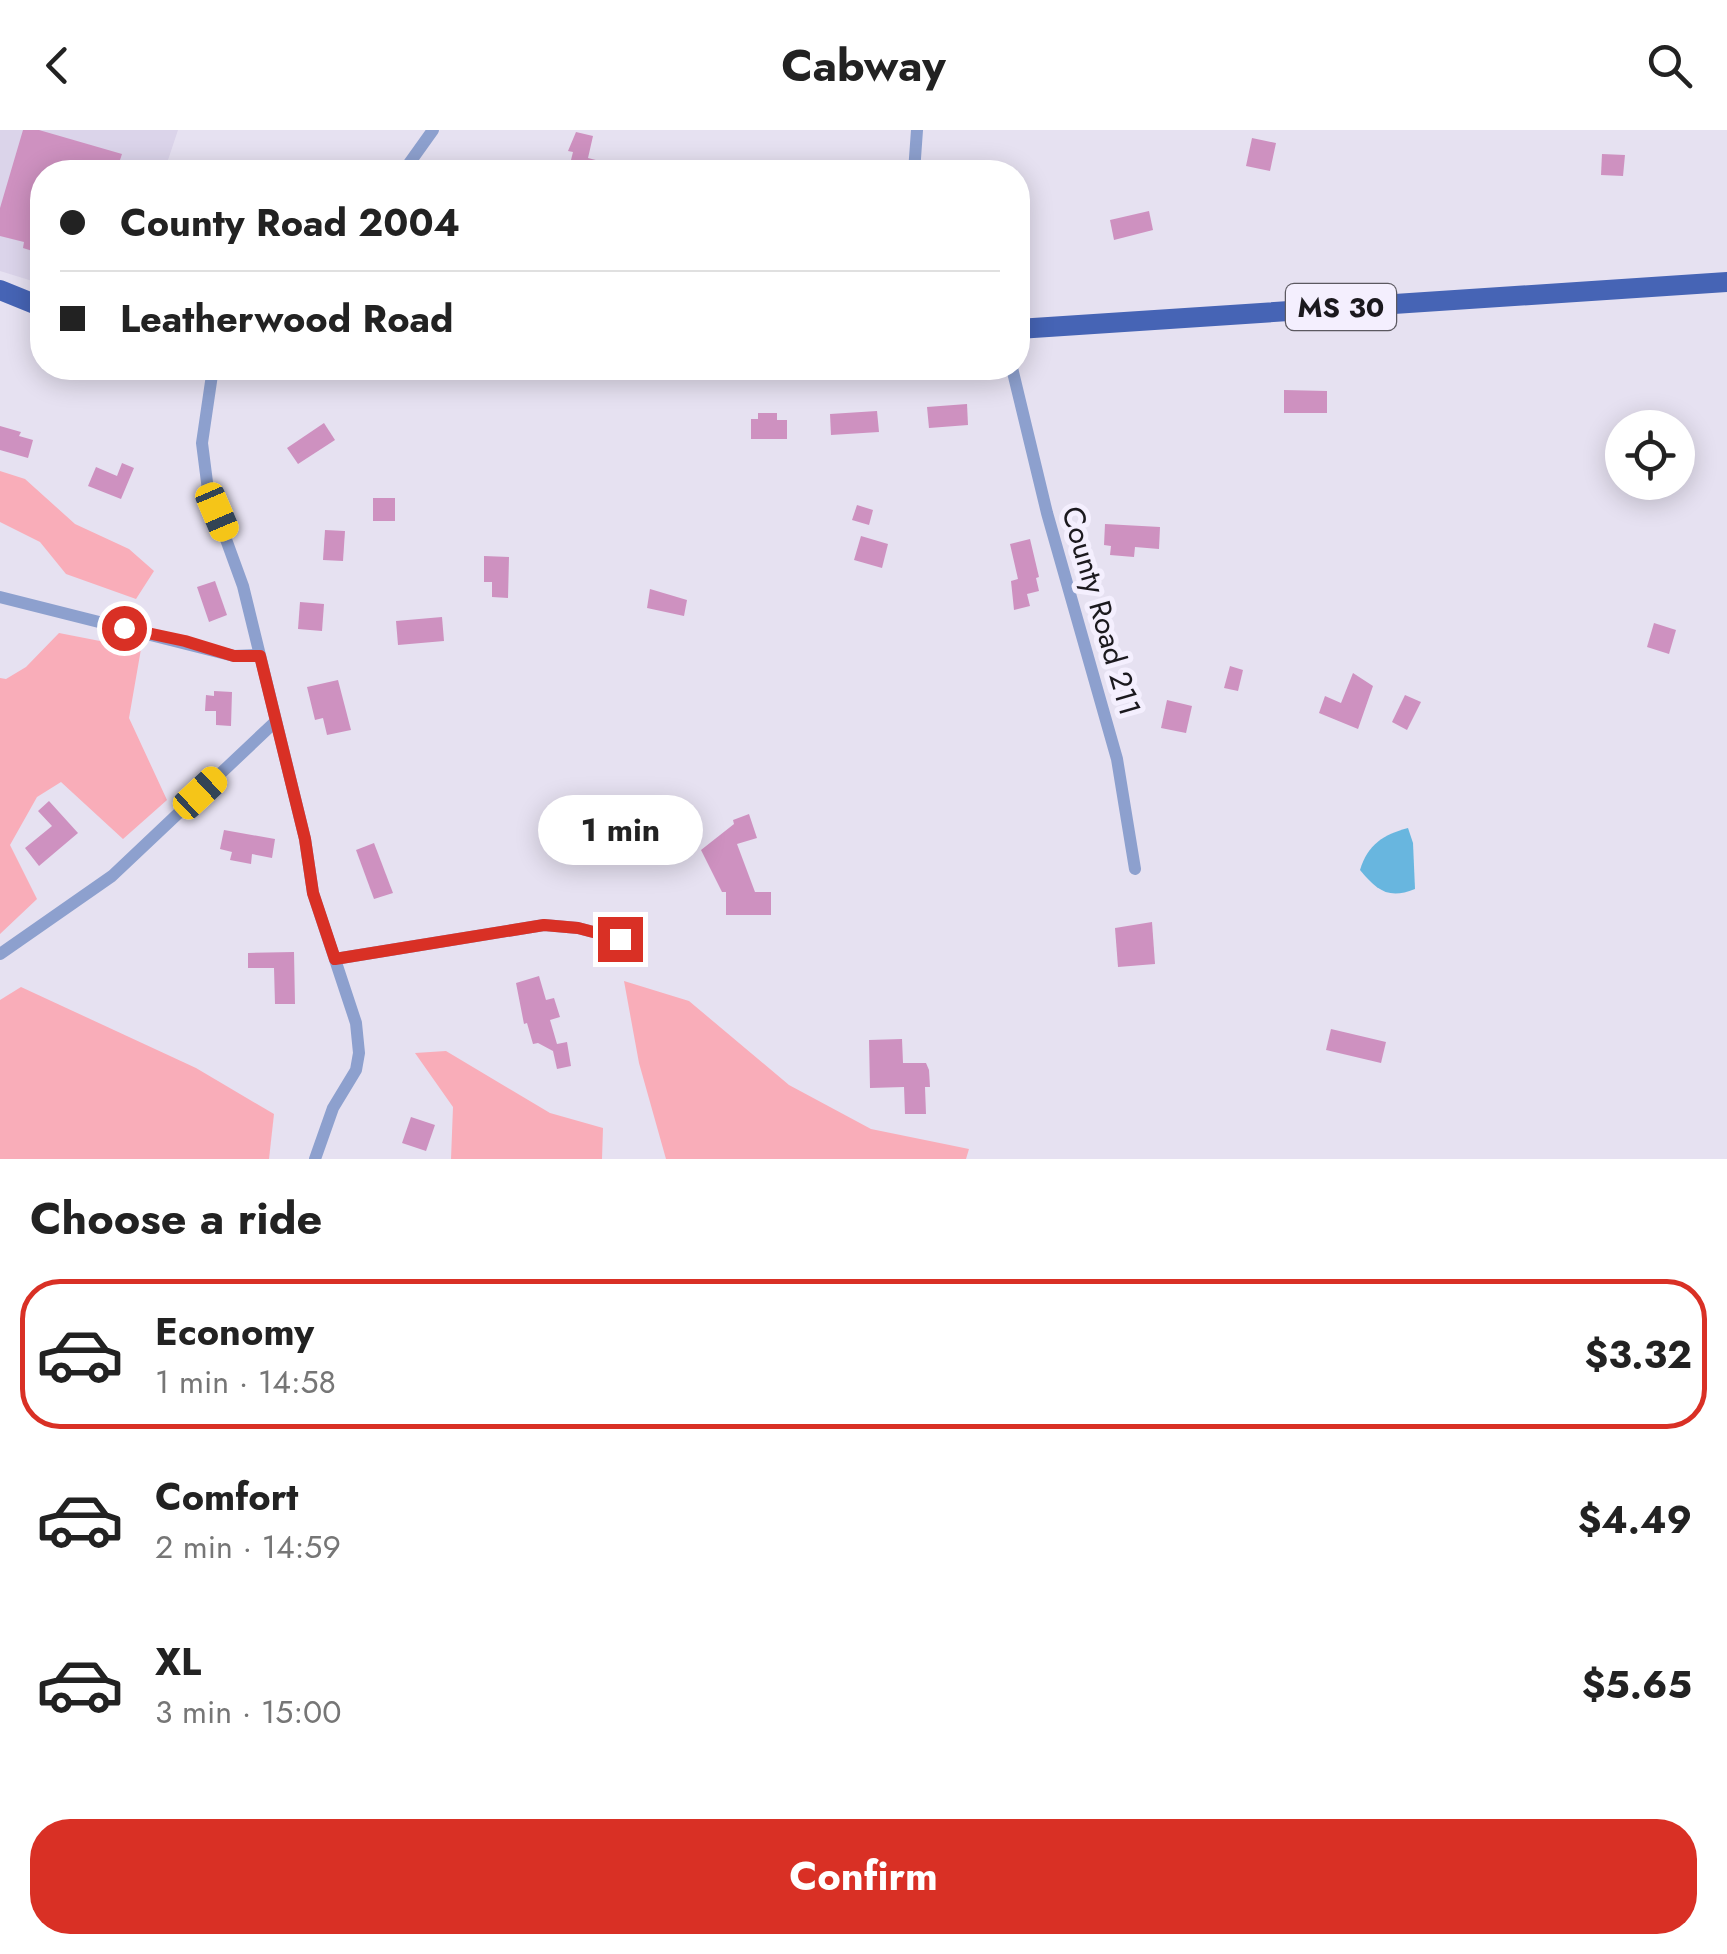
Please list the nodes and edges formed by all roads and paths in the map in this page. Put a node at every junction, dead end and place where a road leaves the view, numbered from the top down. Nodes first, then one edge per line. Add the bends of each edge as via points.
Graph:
1 (432, 130) edge
2 (917, 130) edge
3 (411, 160) edge
4 (915, 160) edge
5 (1727, 282) edge
6 (0, 290) edge
7 (30, 302) edge
8 (1030, 328) edge
9 (211, 380) edge
10 (1015, 380) edge
11 (0, 596) edge
12 (260, 656) junction
13 (274, 722) junction
14 (1135, 868) dead end
15 (620, 939) dead end
16 (0, 954) edge
17 (335, 959) junction
18 (316, 1159) edge

1 - 3 street
2 - 4 street
5 - 8 main road, MS 30
6 - 7 main road
9 - 12 street via 203,464
10 - 14 street, County Road 211 via 1117,759
11 - 12 street via 234,656
12 - 13 street
13 - 16 street via 112,876
13 - 17 street
15 - 17 street via 544,925
17 - 18 street via 359,1054

